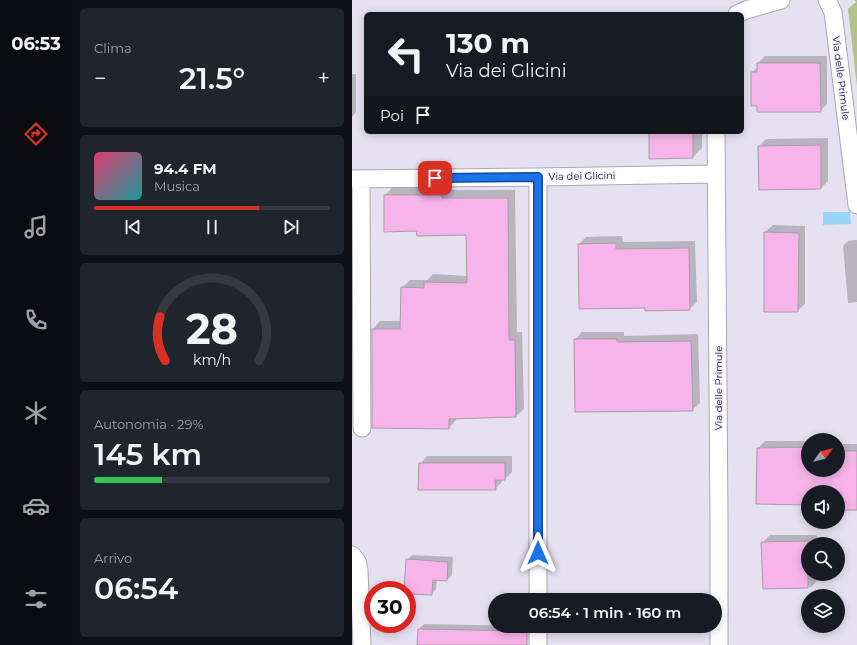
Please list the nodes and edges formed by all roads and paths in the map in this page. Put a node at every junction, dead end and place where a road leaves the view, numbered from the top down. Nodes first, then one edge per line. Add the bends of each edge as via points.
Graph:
1 (781, 0) edge
2 (827, 0) edge
3 (742, 12) edge
4 (716, 134) edge
5 (715, 174) junction
6 (538, 177) junction
7 (356, 179) edge
8 (857, 205) edge
9 (362, 428) dead end
10 (352, 555) edge
11 (538, 593) edge
12 (538, 633) edge
13 (362, 645) edge
14 (538, 645) edge
15 (718, 645) edge

1 - 3 street
2 - 8 street, Via delle Primule via 833,12
4 - 5 street, Via delle Primule
5 - 6 street, Via dei Glicini
5 - 15 street, Via delle Primule via 718,323
6 - 7 street, Via dei Glicini
6 - 11 street
7 - 9 street
10 - 13 street via 359,570
12 - 14 street

